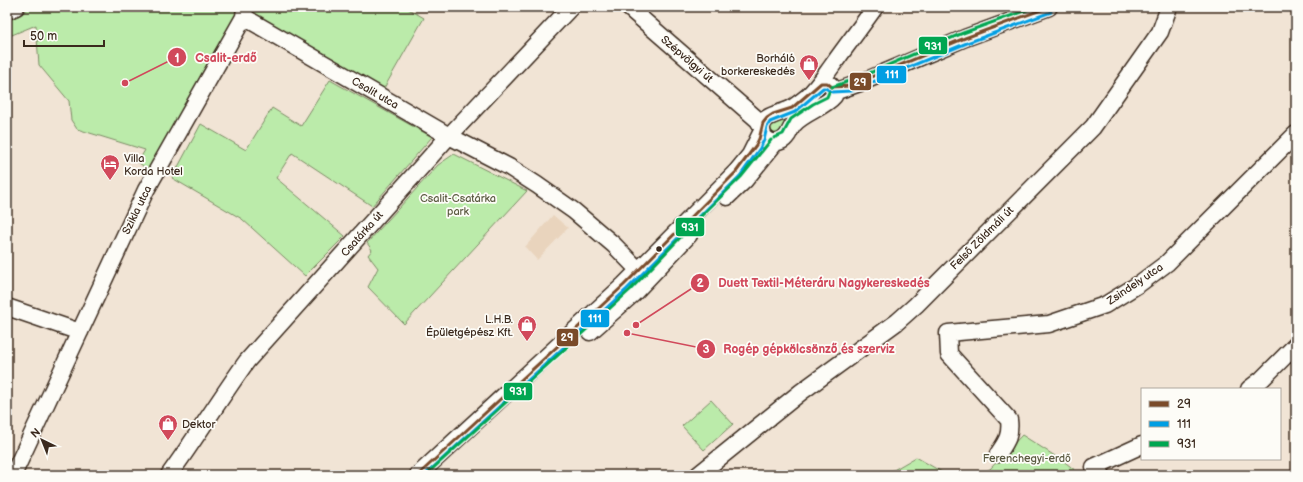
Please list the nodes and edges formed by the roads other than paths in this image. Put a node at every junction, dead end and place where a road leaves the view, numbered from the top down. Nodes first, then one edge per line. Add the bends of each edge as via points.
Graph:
1 (16, 7) edge
2 (571, 7) edge
3 (628, 7) edge
4 (875, 7) edge
5 (1049, 7) edge
6 (1169, 7) edge
7 (7, 12) edge
8 (244, 12) edge
9 (829, 87) junction
10 (764, 125) junction
11 (1296, 134) edge
12 (449, 136) junction
13 (775, 143) junction
14 (643, 275) junction
15 (7, 307) edge
16 (80, 332) junction
17 (1296, 345) edge
18 (1250, 388) edge
19 (1141, 445) edge
20 (998, 454) dead end
21 (13, 475) edge
22 (168, 475) edge
23 (418, 475) edge
24 (433, 475) edge
25 (698, 475) edge
26 (1102, 475) edge

1 - 7 street
2 - 12 street, Csatárka út
3 - 10 street, Szépvölgyi út via 746,110 761,118
4 - 9 street, Szépvölgyi út via 844,50
5 - 9 street via 850,86
6 - 25 street, Felső Zöldmáli út via 1160,32 1092,127 916,305 887,330 801,392
8 - 12 street, Csalit utca
8 - 16 street, Szikla utca via 146,190
9 - 10 street, Szépvölgyi út via 807,97
9 - 13 street, Szépvölgyi út via 834,96 830,101 794,123 787,137
10 - 13 street via 766,139
10 - 14 street via 750,155
11 - 20 street, Zsindely utca via 1167,263 1105,305 1049,324 948,333 949,354 1009,420 1009,438
12 - 14 street, Csalit utca via 509,168 574,211 614,245
12 - 22 street, Csatárka út via 247,361
13 - 14 street, Szépvölgyi út via 745,180
14 - 23 street via 554,350
14 - 24 street via 633,294
15 - 16 street
16 - 21 street, Szikla utca
17 - 18 street
19 - 26 street via 1094,467

